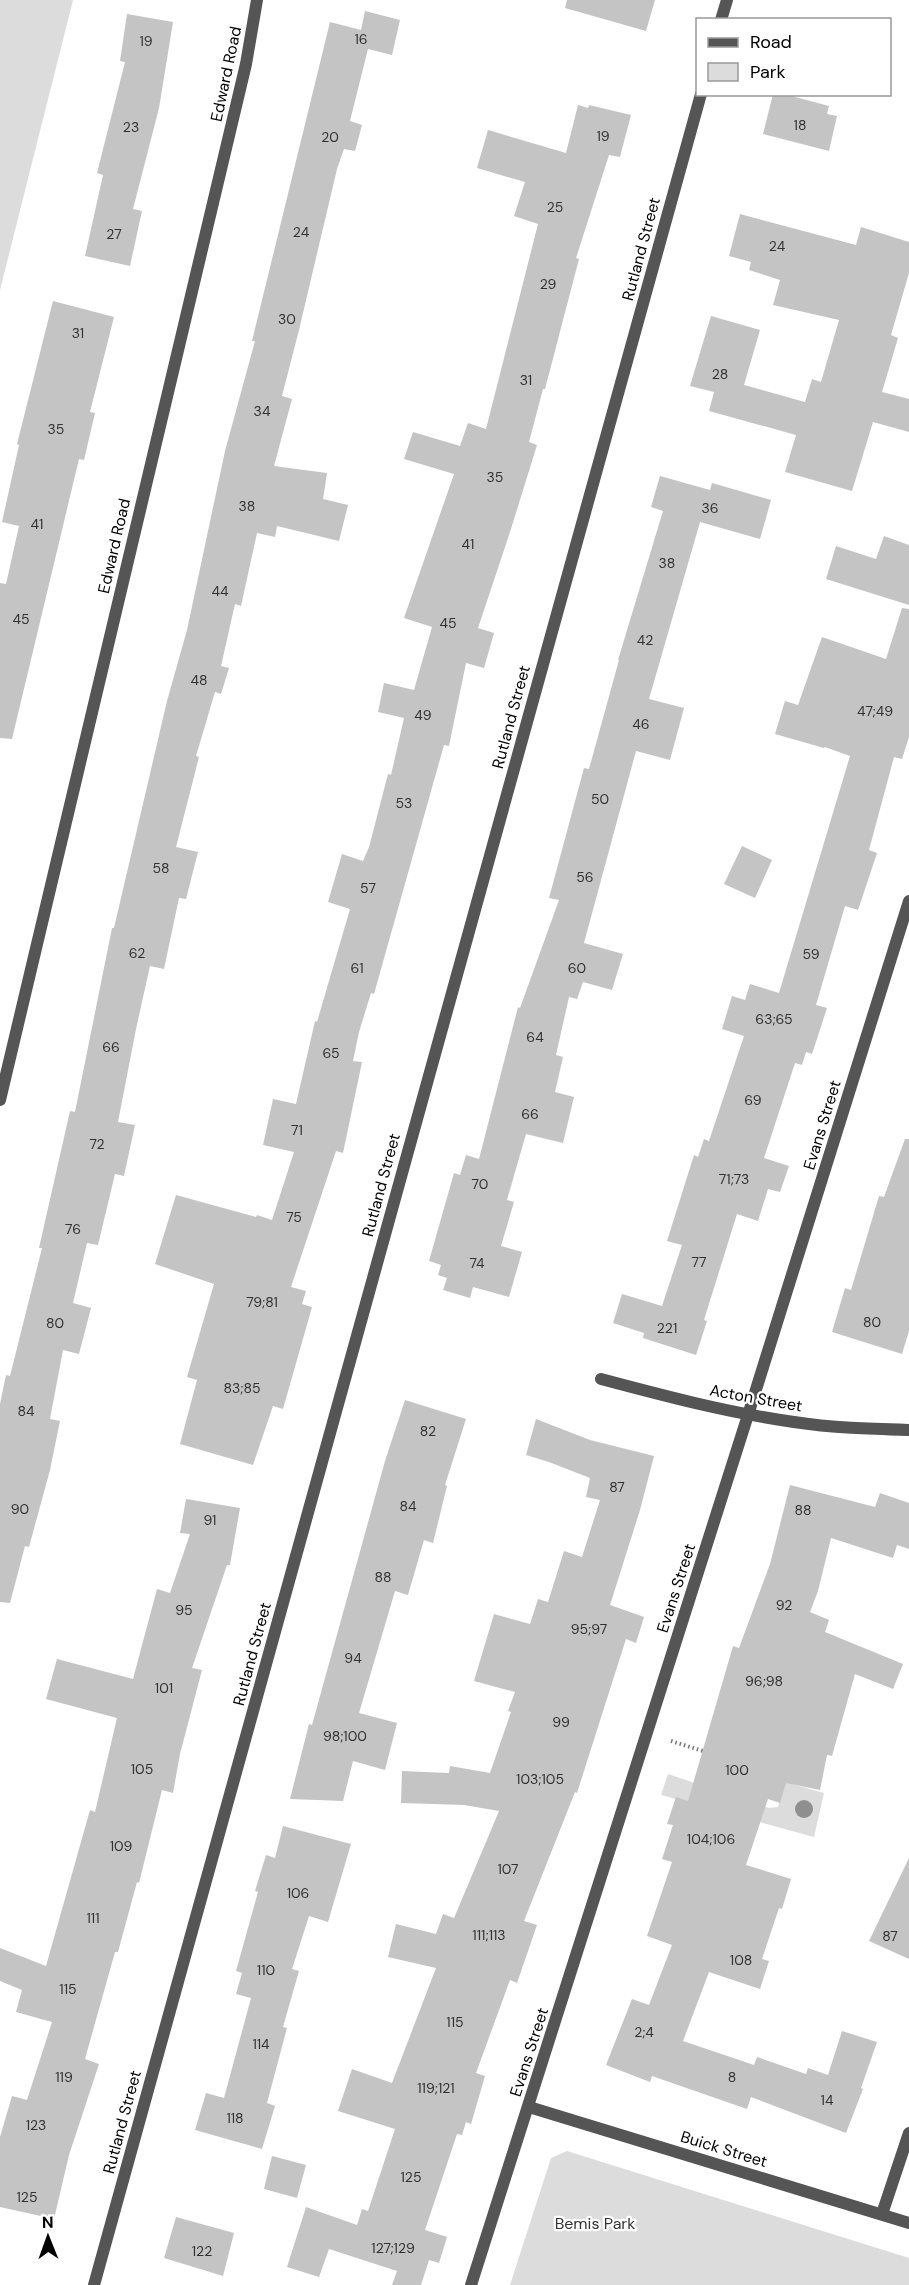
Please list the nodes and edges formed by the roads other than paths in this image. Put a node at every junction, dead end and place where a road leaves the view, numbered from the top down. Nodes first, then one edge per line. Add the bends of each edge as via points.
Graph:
1 (257, 0) edge
2 (727, 0) edge
3 (722, 18) edge
4 (700, 96) edge
5 (909, 900) edge
6 (0, 1100) edge
7 (601, 1379) dead end
8 (748, 1415) junction
9 (909, 1430) edge
10 (529, 2107) junction
11 (909, 2133) edge
12 (882, 2214) junction
13 (909, 2223) edge
14 (94, 2285) edge
15 (471, 2285) edge

1 - 6 street, Edward Road via 246,64
2 - 3 street
4 - 14 street, Rutland Street
5 - 8 street, Evans Street
7 - 8 street, Acton Street
8 - 9 street, Acton Street via 842,1427
8 - 10 street, Evans Street
10 - 12 street, Buick Street
10 - 15 street, Evans Street
11 - 12 street
12 - 13 street, Buick Street

